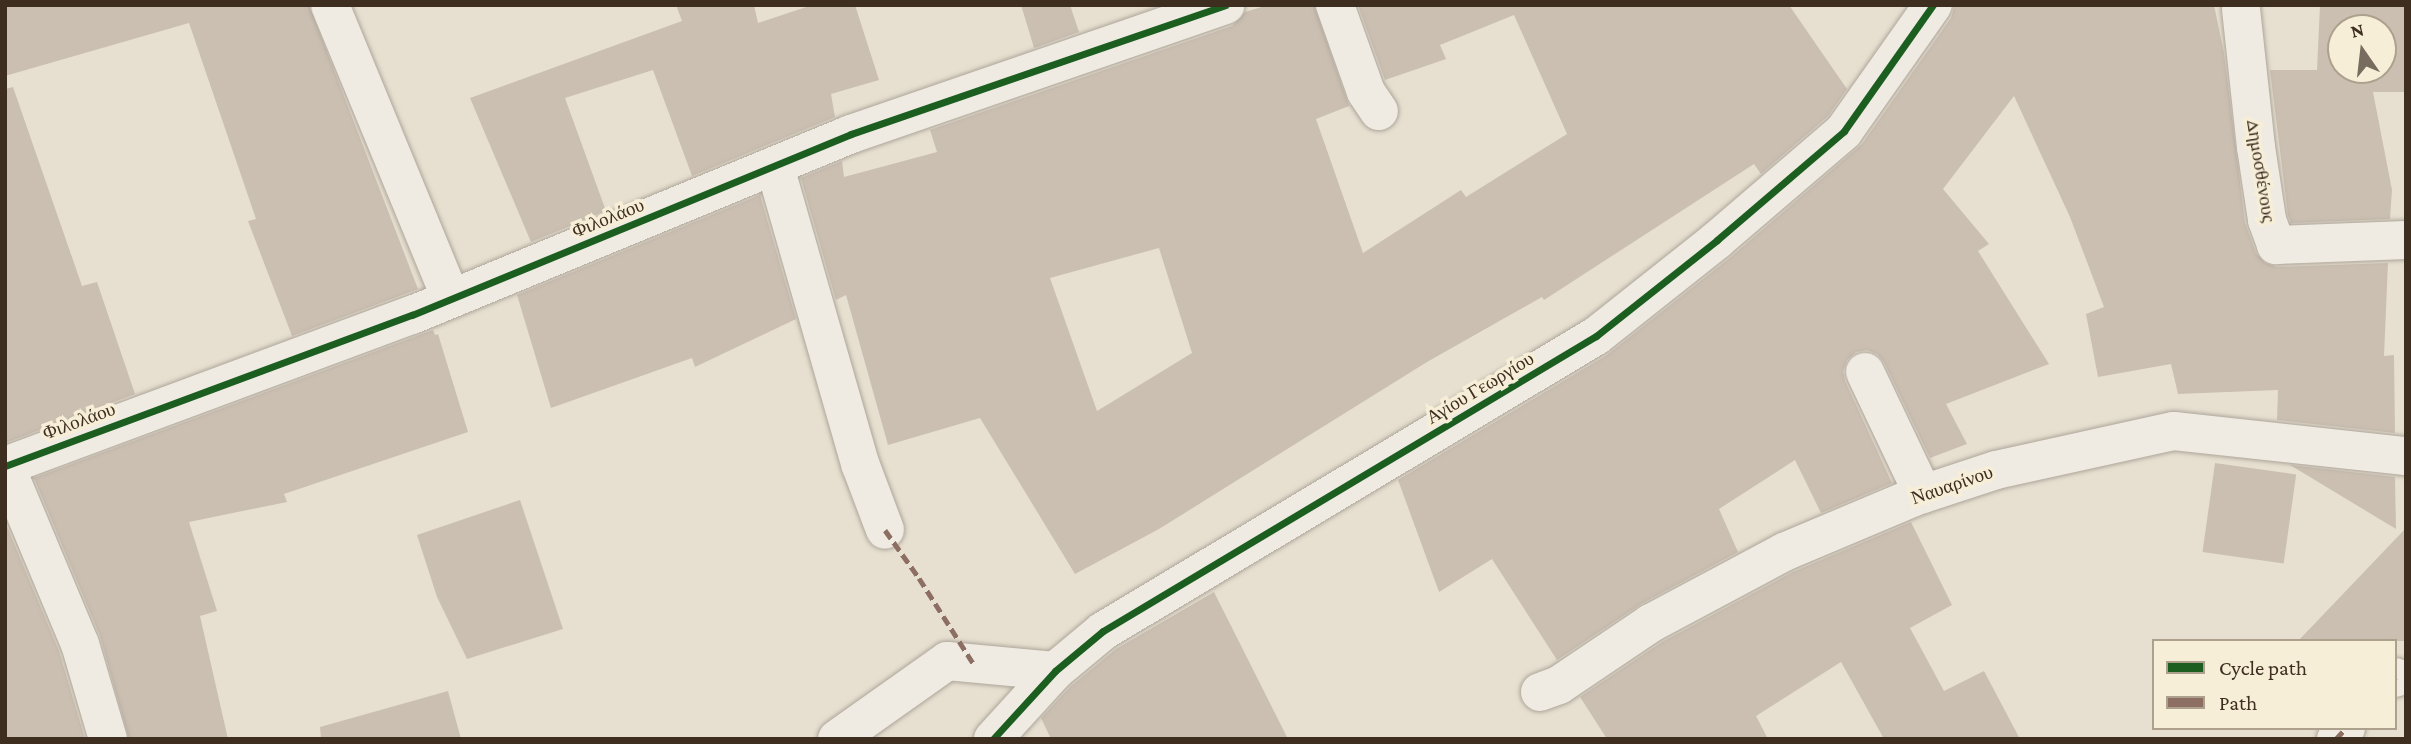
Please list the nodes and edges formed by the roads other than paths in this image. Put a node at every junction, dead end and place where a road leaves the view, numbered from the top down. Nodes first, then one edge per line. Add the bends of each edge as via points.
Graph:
1 (330, 5) edge
2 (1224, 5) edge
3 (1335, 5) edge
4 (1933, 5) edge
5 (2241, 9) dead end
6 (1379, 111) dead end
7 (775, 167) junction
8 (2406, 240) edge
9 (450, 299) junction
10 (1865, 372) dead end
11 (2406, 456) edge
12 (5, 465) edge
13 (1923, 494) junction
14 (885, 530) dead end
15 (1055, 671) junction
16 (1540, 692) dead end
17 (108, 739) edge
18 (838, 739) edge
19 (993, 739) edge

1 - 9 street
2 - 7 street, Φιλολάου via 851,134
3 - 6 street via 1366,92
4 - 15 street, Αγίου Γεωργίου via 1844,131 1597,337 1103,631
5 - 8 street, Δημοσθένους via 2259,172 2276,245
7 - 9 street, Φιλολάου
7 - 14 street via 861,466
9 - 12 street, Φιλολάου
10 - 13 street
11 - 13 street, Ναυαρίνου via 2174,431 1996,470
12 - 17 street via 80,644
13 - 16 street, Ναυαρίνου via 1784,552 1705,592 1651,622 1559,685
15 - 18 street via 947,661
15 - 19 street, Αγίου Γεωργίου

